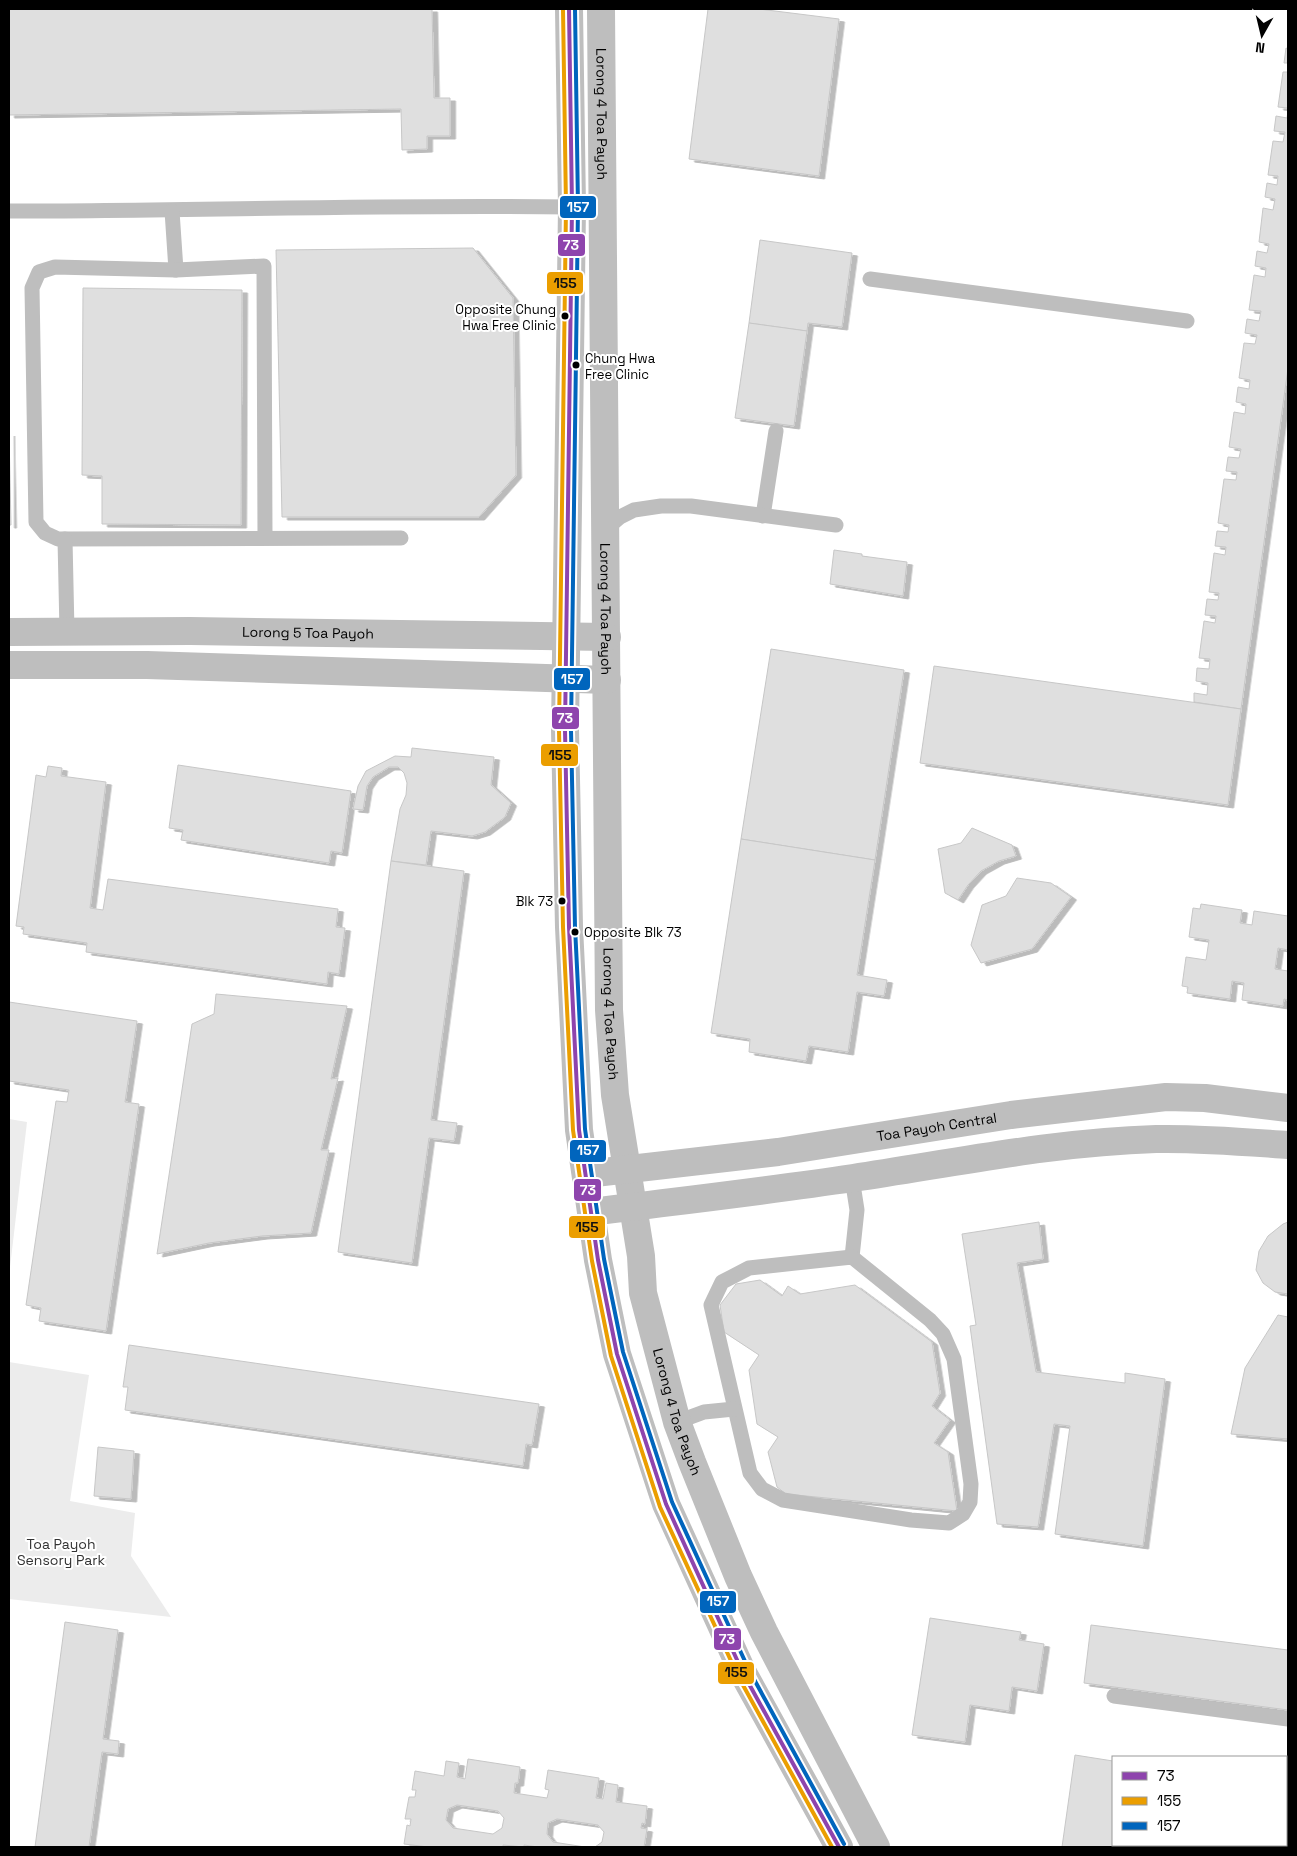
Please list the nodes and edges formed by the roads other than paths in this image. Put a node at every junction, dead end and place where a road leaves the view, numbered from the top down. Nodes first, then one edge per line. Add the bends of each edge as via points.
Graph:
1 (569, 9) edge
2 (601, 9) edge
3 (572, 207) junction
4 (9, 211) edge
5 (172, 211) junction
6 (176, 270) junction
7 (870, 279) dead end
8 (1186, 321) dead end
9 (776, 432) dead end
10 (764, 516) junction
11 (836, 525) dead end
12 (607, 528) junction
13 (265, 538) junction
14 (401, 538) dead end
15 (65, 539) junction
16 (9, 632) edge
17 (67, 632) junction
18 (565, 636) junction
19 (607, 637) junction
20 (9, 665) edge
21 (565, 680) junction
22 (607, 680) junction
23 (1288, 1108) edge
24 (1288, 1145) edge
25 (627, 1169) junction
26 (586, 1174) junction
27 (852, 1178) junction
28 (633, 1207) junction
29 (591, 1212) junction
30 (852, 1256) junction
31 (734, 1409) junction
32 (678, 1422) junction
33 (1114, 1696) dead end
34 (1288, 1719) edge
35 (838, 1847) edge
36 (876, 1847) edge

1 - 3 street
2 - 12 street, Lorong 4 Toa Payoh
3 - 5 lane
3 - 18 street
4 - 5 lane
5 - 6 lane
6 - 13 lane via 264,266
6 - 15 lane via 55,268 39,272 32,288 36,522 45,533
7 - 8 lane
9 - 10 lane
10 - 11 lane
10 - 12 lane via 691,506 661,506 634,510
12 - 19 street, Lorong 4 Toa Payoh
13 - 14 lane
13 - 15 lane
15 - 17 lane
16 - 17 street, Lorong 5 Toa Payoh
17 - 18 street, Lorong 5 Toa Payoh
18 - 19 street, Lorong 5 Toa Payoh
18 - 21 street
19 - 22 street, Lorong 4 Toa Payoh
20 - 21 street via 147,665
21 - 22 street
21 - 26 street via 569,927 579,1130
22 - 25 street, Lorong 4 Toa Payoh via 609,1010 616,1095
23 - 25 street, Toa Payoh Central via 1205,1098 1166,1097 1011,1115 778,1152
24 - 27 street via 1157,1139 1089,1143
25 - 26 street, Toa Payoh Central
25 - 28 street, Lorong 4 Toa Payoh
26 - 29 street
27 - 28 street
27 - 30 lane via 857,1210
28 - 29 street
28 - 32 street, Lorong 4 Toa Payoh via 643,1293
29 - 35 street via 617,1354 666,1504 743,1673
30 - 31 lane via 749,1268 722,1282 711,1305
30 - 31 lane via 930,1320 943,1334 954,1359 971,1484 970,1502 963,1514 950,1523 911,1520 783,1500 762,1488 750,1473
31 - 32 lane via 704,1412
32 - 36 street, Lorong 4 Toa Payoh via 734,1567 764,1632
33 - 34 lane

